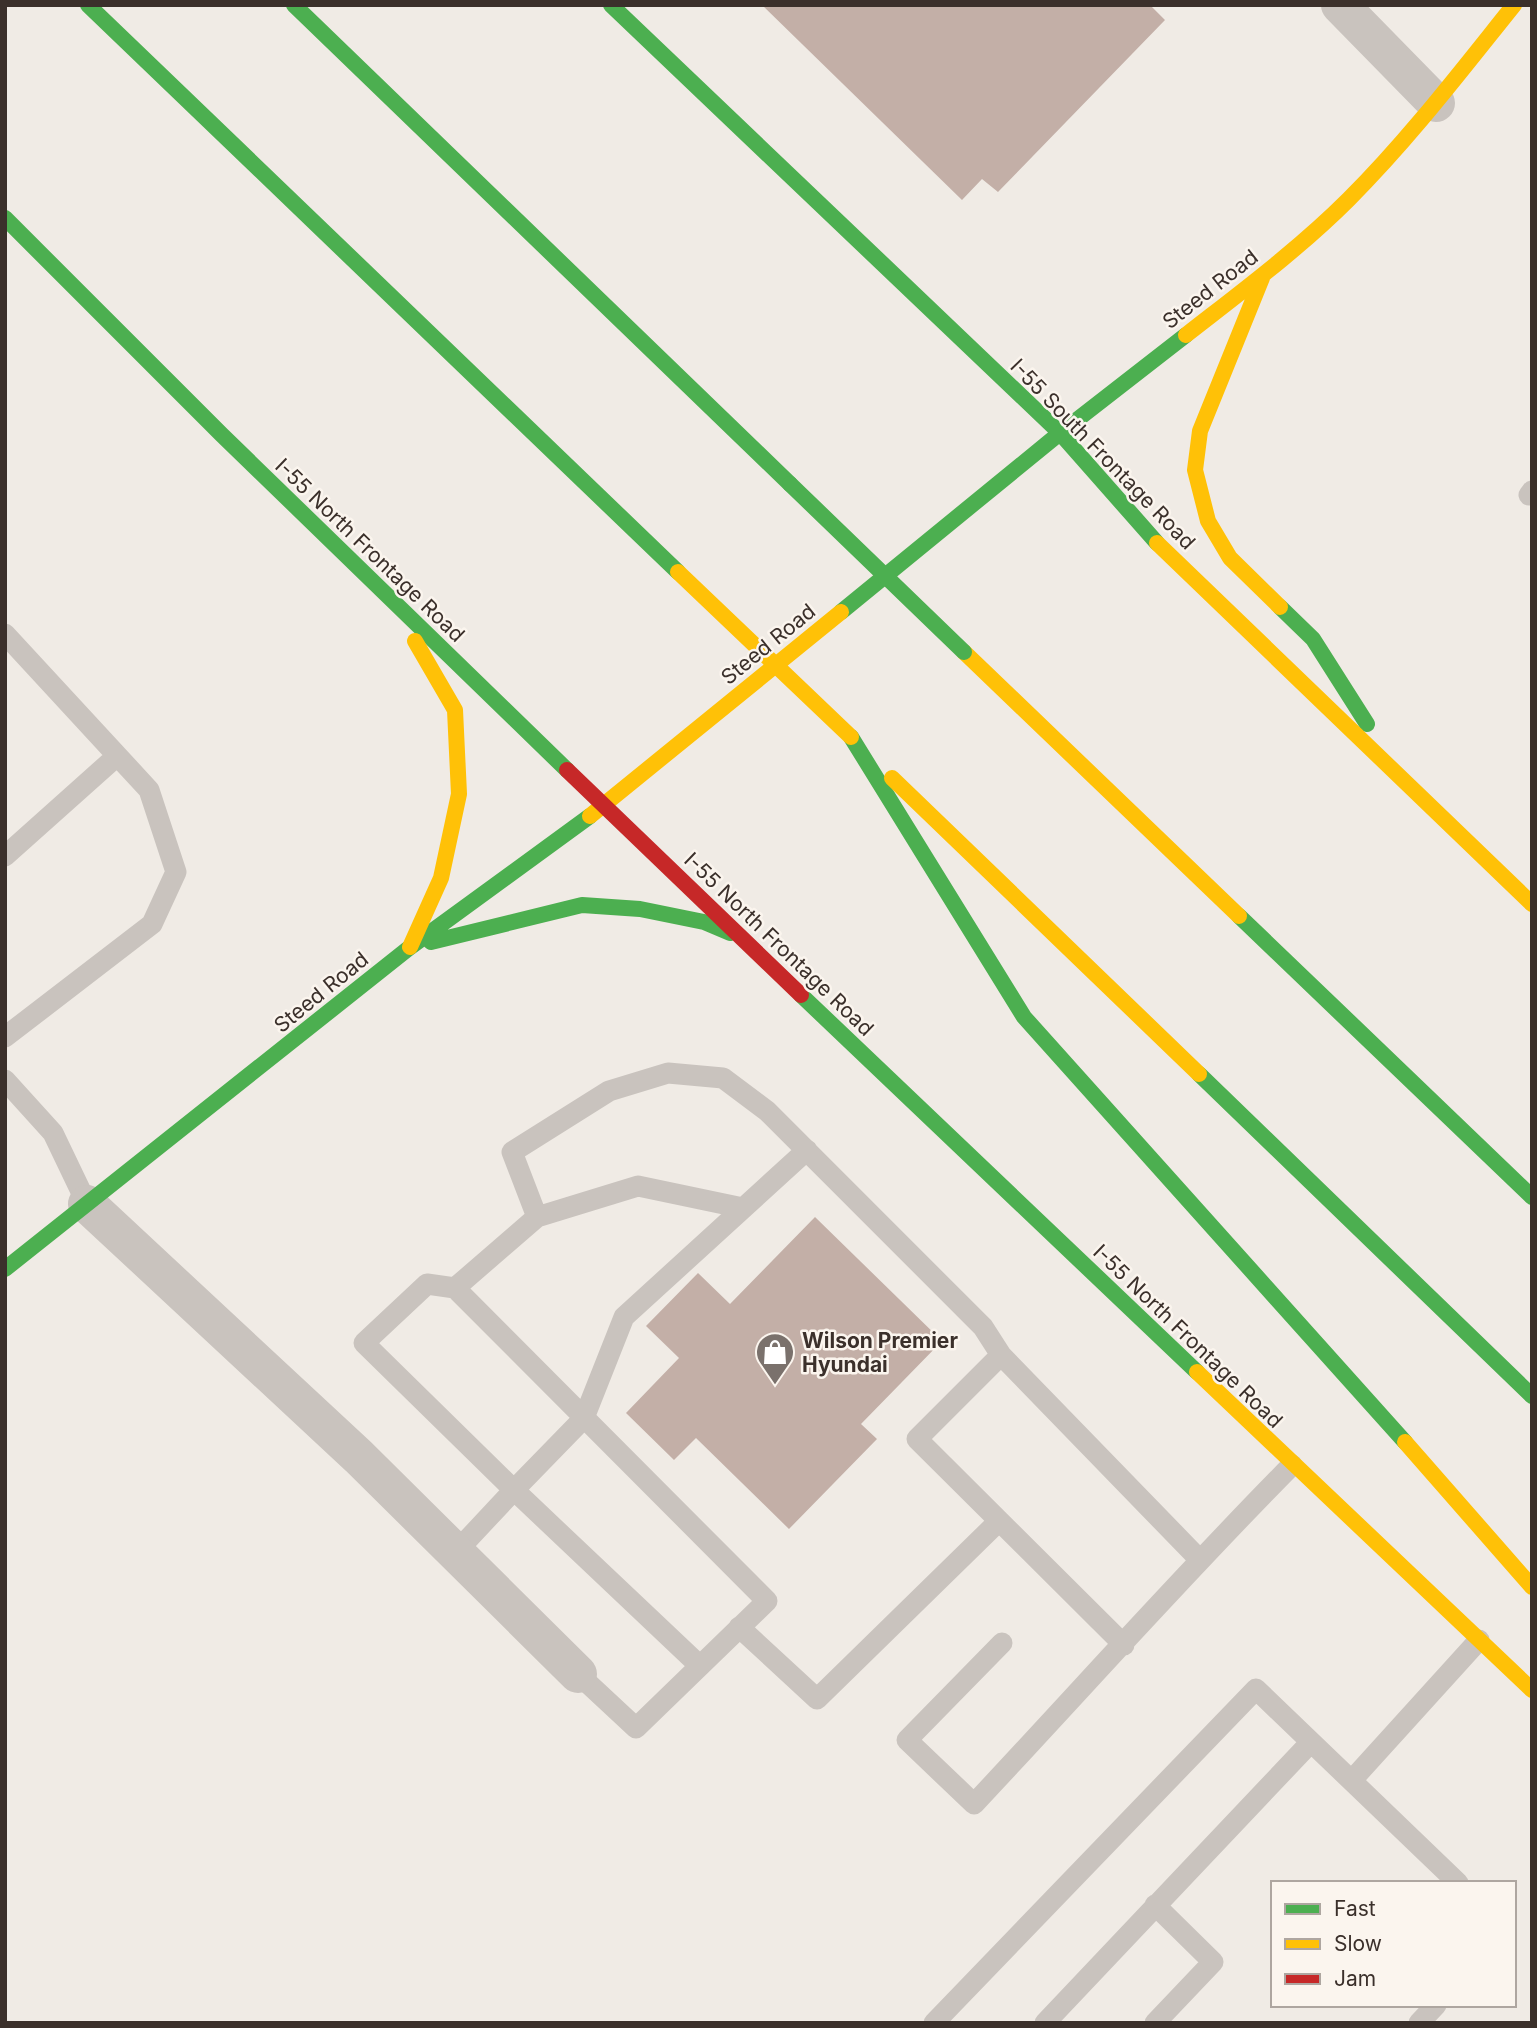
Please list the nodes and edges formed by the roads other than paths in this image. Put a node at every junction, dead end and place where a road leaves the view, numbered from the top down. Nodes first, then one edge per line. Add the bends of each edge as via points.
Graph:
1 (88, 5) edge
2 (294, 5) edge
3 (611, 5) edge
4 (1340, 5) edge
5 (1514, 5) edge
6 (1436, 103) junction
7 (5, 218) edge
8 (1262, 276) junction
9 (1060, 433) junction
10 (392, 601) junction
11 (5, 634) edge
12 (850, 737) junction
13 (117, 756) junction
14 (1398, 773) junction
15 (605, 805) junction
16 (5, 856) edge
17 (1532, 904) edge
18 (740, 937) junction
19 (409, 948) junction
20 (5, 1037) edge
21 (5, 1080) edge
22 (807, 1150) junction
23 (1532, 1197) edge
24 (87, 1204) junction
25 (743, 1208) junction
26 (537, 1217) junction
27 (5, 1269) edge
28 (455, 1288) junction
29 (1001, 1355) junction
30 (1532, 1396) edge
31 (584, 1418) junction
32 (1292, 1465) junction
33 (514, 1490) junction
34 (999, 1521) junction
35 (455, 1553) junction
36 (1199, 1559) junction
37 (1532, 1587) edge
38 (739, 1627) junction
39 (1479, 1640) junction
40 (1002, 1643) dead end
41 (1124, 1645) junction
42 (700, 1666) junction
43 (578, 1674) joint
44 (1532, 1690) edge
45 (1311, 1742) junction
46 (1352, 1780) junction
47 (1456, 1881) edge
48 (1155, 1905) junction
49 (1434, 2007) edge
50 (934, 2023) edge
51 (1045, 2023) edge
52 (1154, 2023) edge
53 (1419, 2023) edge

1 - 12 main road, bridge
2 - 23 main road, bridge
3 - 9 main road, I-55 South Frontage Road
4 - 6 street
5 - 6 main road, Steed Road
6 - 8 main road, Steed Road via 1348,200
7 - 10 main road, I-55 North Frontage Road
8 - 9 main road, Steed Road
8 - 14 main road via 1200,431 1195,470 1208,522 1230,558 1313,639
9 - 14 main road, I-55 South Frontage Road via 1142,529
9 - 15 main road, Steed Road
10 - 15 main road, I-55 North Frontage Road
10 - 19 main road via 455,710 459,794 441,877
11 - 13 lane
12 - 30 main road
12 - 37 main road via 1024,1017
13 - 16 lane
13 - 20 lane via 149,790 176,872 152,924
14 - 17 main road, I-55 South Frontage Road
15 - 18 main road, I-55 North Frontage Road
15 - 19 main road, Steed Road
18 - 19 main road via 704,922 640,909 582,905
18 - 32 main road, I-55 North Frontage Road
19 - 24 main road, Steed Road
21 - 24 lane via 53,1133
22 - 25 lane
22 - 26 lane via 767,1111 723,1078 668,1073 609,1091 512,1152
22 - 29 lane via 983,1326
24 - 27 main road, Steed Road
24 - 35 street via 359,1457
25 - 26 lane via 638,1185
25 - 31 lane via 624,1317
26 - 28 lane
28 - 31 lane
28 - 33 lane via 427,1284 364,1343
29 - 34 lane via 917,1439
29 - 36 lane
31 - 33 lane
31 - 38 lane via 767,1601
32 - 36 lane
32 - 39 main road, I-55 North Frontage Road
33 - 35 lane
33 - 42 lane
34 - 38 lane via 817,1699
34 - 41 lane
35 - 43 street
36 - 41 lane
38 - 42 lane
39 - 44 main road, I-55 North Frontage Road
39 - 46 lane
40 - 41 lane via 907,1740 974,1804
42 - 43 lane via 636,1728
45 - 46 lane
45 - 48 lane
45 - 50 lane via 1256,1689
46 - 47 lane
48 - 51 lane
48 - 52 lane via 1213,1962
49 - 53 lane

